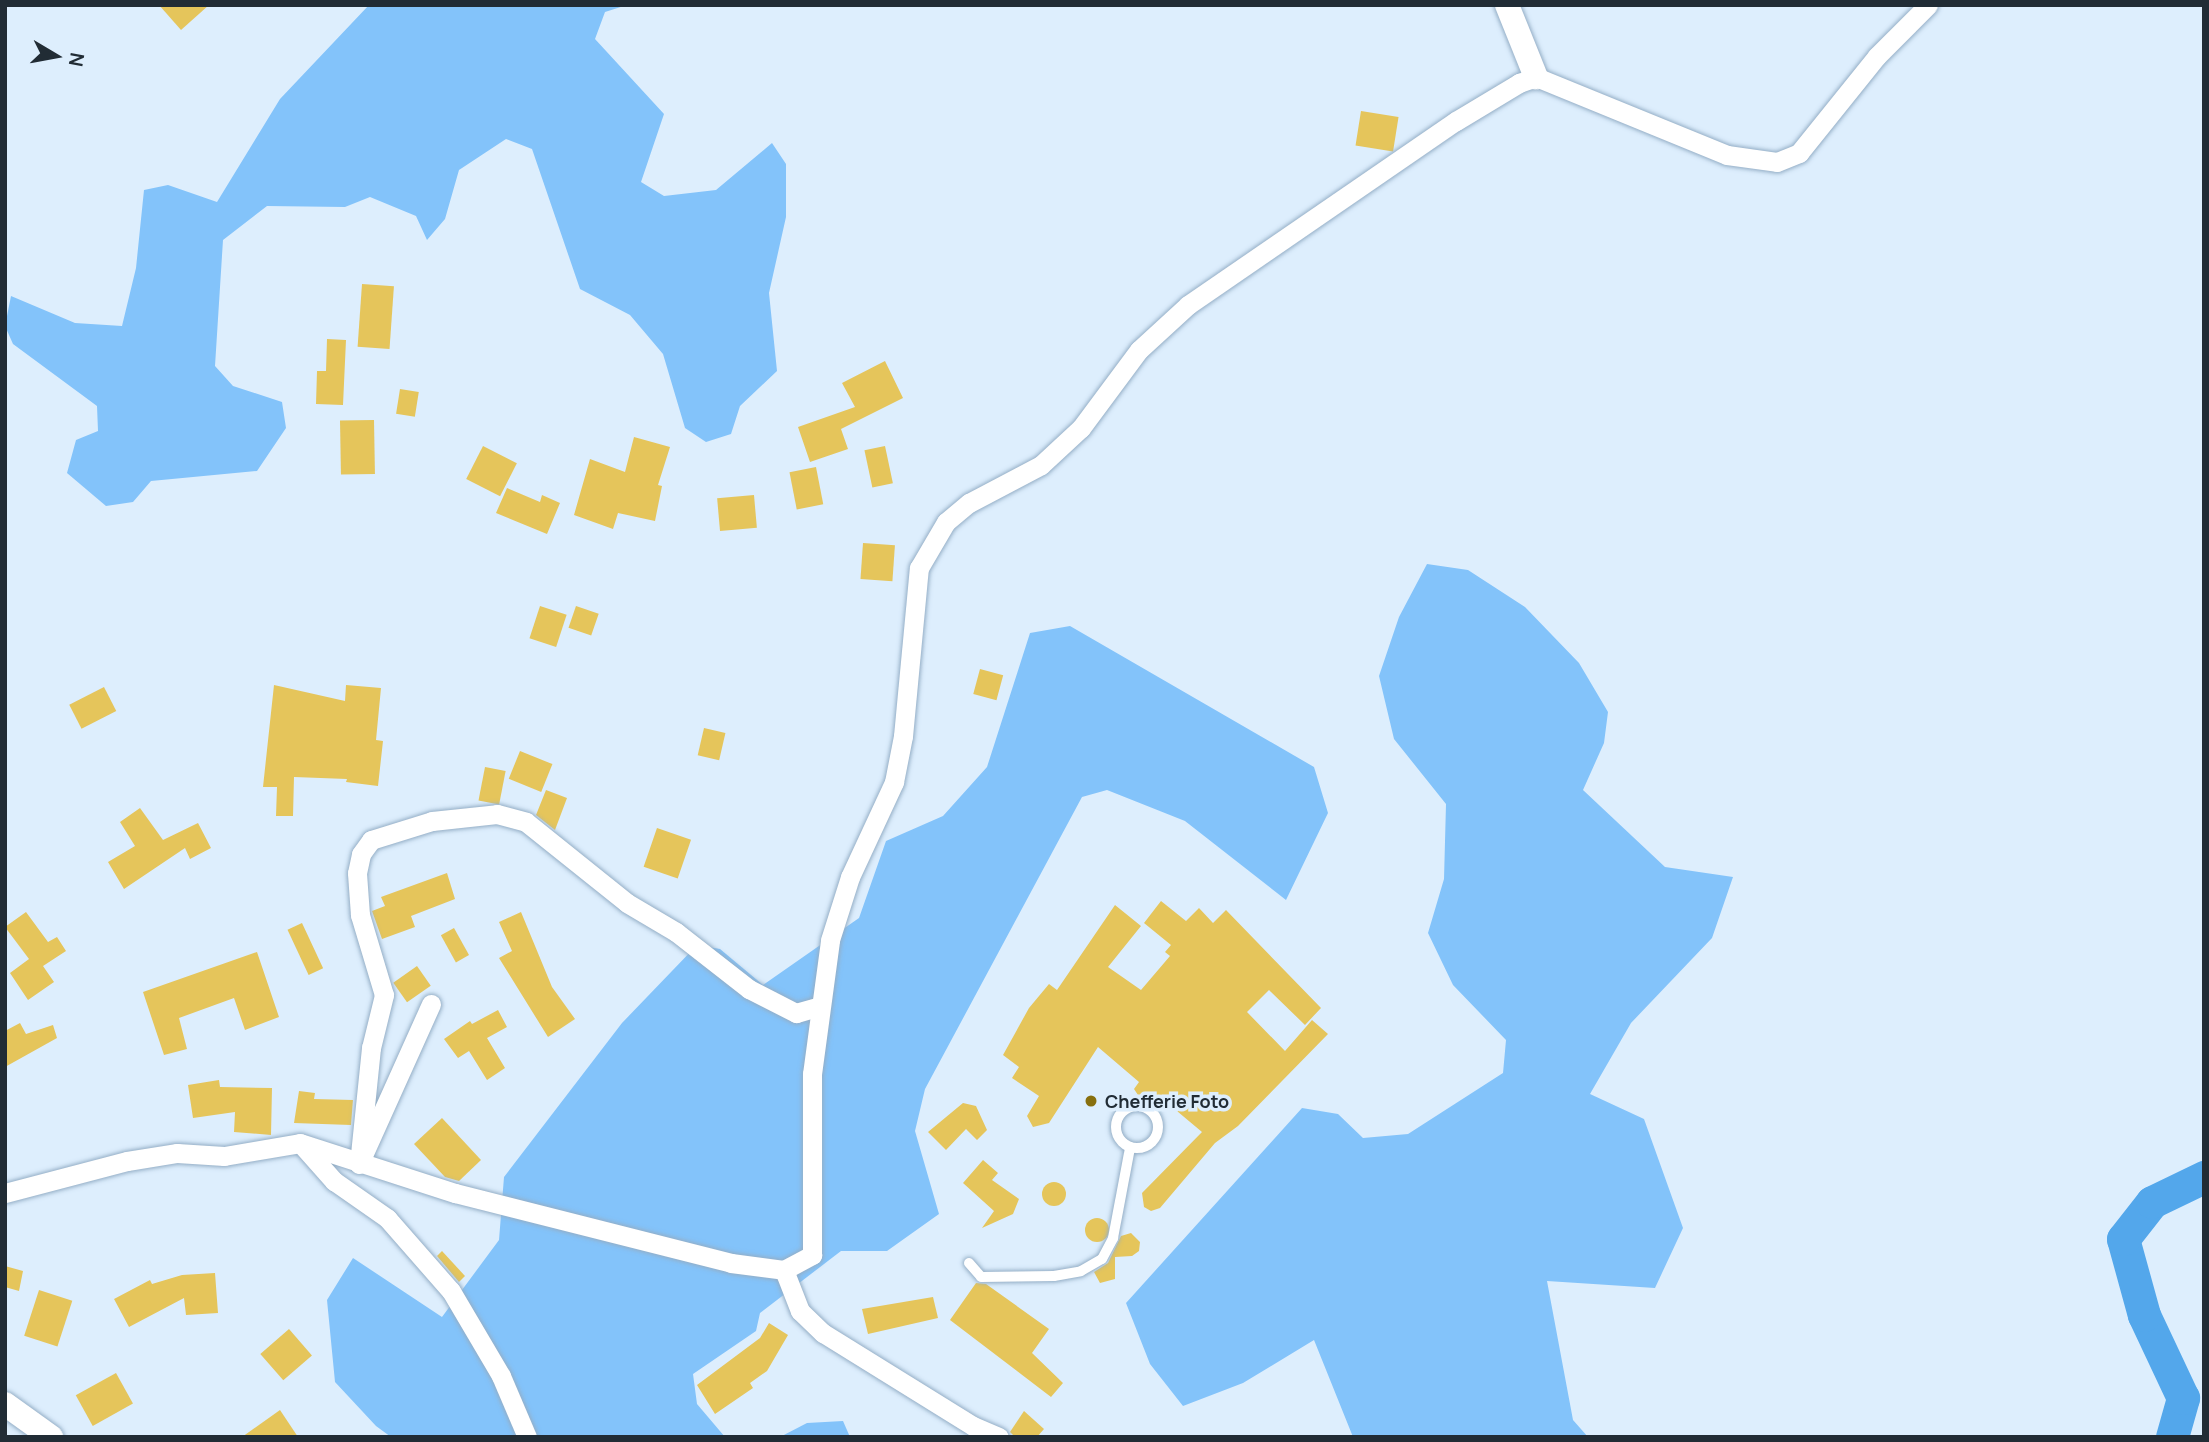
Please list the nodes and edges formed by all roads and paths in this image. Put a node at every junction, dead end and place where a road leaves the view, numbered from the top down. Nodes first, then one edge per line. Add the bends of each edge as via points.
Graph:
1 (1507, 5) edge
2 (1928, 5) edge
3 (1536, 77) junction
4 (431, 1004) dead end
5 (820, 1006) junction
6 (300, 1143) junction
7 (1129, 1148) junction
8 (359, 1164) junction
9 (5, 1193) edge
10 (969, 1263) dead end
11 (784, 1270) junction
12 (5, 1404) edge
13 (51, 1437) edge
14 (527, 1437) edge
15 (999, 1437) edge

1 - 3 street
2 - 3 street via 1877,56 1799,153 1777,162 1727,155
3 - 5 street via 1456,121 1188,305 1139,350 1081,428 1041,465 970,503 946,522 930,545 918,578 903,736 894,782 842,902 830,940
4 - 8 street
5 - 8 street via 796,1013 750,989 676,932 627,903 526,822 497,814 432,821 371,840 361,854 357,873 360,915 384,995 371,1048
5 - 11 street via 812,1074 812,1255
6 - 8 street
6 - 9 street via 225,1156 177,1153 127,1161
6 - 14 street via 334,1181 387,1218 451,1291 501,1376
7 - 7 lane via 1148,1146 1158,1132 1155,1115 1148,1108 1127,1108 1117,1120 1118,1137
7 - 10 lane via 1115,1228 1102,1259 1081,1271 1054,1276 981,1277
8 - 11 street via 620,1238
11 - 15 street via 800,1311 823,1333 973,1426
12 - 13 street

